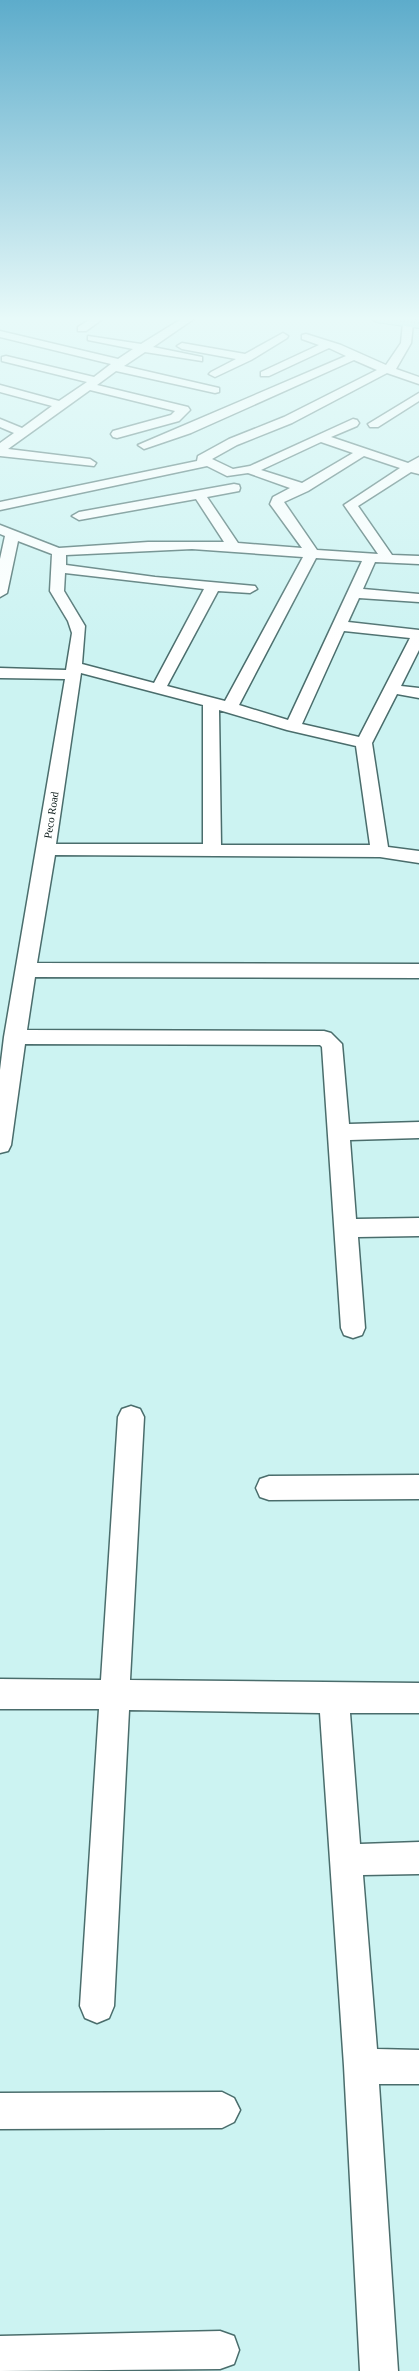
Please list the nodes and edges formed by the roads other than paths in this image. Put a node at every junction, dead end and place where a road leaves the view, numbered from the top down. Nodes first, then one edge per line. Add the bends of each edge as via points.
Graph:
1 (14, 429) edge
2 (26, 429) edge
3 (136, 429) edge
4 (190, 429) edge
5 (266, 429) edge
6 (307, 429) edge
7 (329, 429) edge
8 (21, 432) junction
9 (315, 432) junction
10 (117, 434) dead end
11 (144, 445) dead end
12 (0, 451) edge
13 (363, 452) junction
14 (209, 462) junction
15 (90, 463) dead end
16 (416, 466) edge
17 (251, 469) junction
18 (234, 488) dead end
19 (299, 488) junction
20 (199, 494) junction
21 (0, 506) edge
22 (79, 516) dead end
23 (6, 532) edge
24 (234, 547) junction
25 (312, 552) junction
26 (370, 559) junction
27 (58, 560) junction
28 (388, 560) junction
29 (419, 560) edge
30 (213, 586) junction
31 (250, 589) dead end
32 (0, 593) edge
33 (354, 593) junction
34 (419, 598) edge
35 (339, 626) junction
36 (419, 635) edge
37 (74, 671) junction
38 (0, 673) edge
39 (158, 689) junction
40 (392, 689) junction
41 (419, 693) edge
42 (211, 702) junction
43 (230, 708) junction
44 (293, 727) junction
45 (364, 742) junction
46 (46, 849) junction
47 (212, 850) junction
48 (380, 851) junction
49 (419, 857) edge
50 (26, 970) junction
51 (419, 971) edge
52 (9, 1043) edge
53 (419, 1130) edge
54 (337, 1132) junction
55 (0, 1145) edge
56 (419, 1227) edge
57 (345, 1228) junction
58 (353, 1328) dead end
59 (131, 1417) dead end
60 (419, 1487) edge
61 (269, 1488) dead end
62 (114, 1693) junction
63 (0, 1694) edge
64 (419, 1698) edge
65 (334, 1700) junction
66 (419, 1858) edge
67 (346, 1860) junction
68 (97, 2006) dead end
69 (361, 2066) junction
70 (419, 2067) edge
71 (222, 2110) dead end
72 (0, 2111) edge
73 (220, 2350) dead end
74 (0, 2355) edge
75 (379, 2371) edge

1 - 8 street
2 - 8 street
3 - 10 street
4 - 11 street
5 - 14 street via 202,458
6 - 9 street
7 - 9 street
8 - 12 street
9 - 13 street
9 - 17 street
12 - 15 street
13 - 16 street
13 - 19 street via 308,486
14 - 17 street via 232,473
14 - 21 street
16 - 28 street via 351,505
17 - 19 street
18 - 20 street
19 - 25 street via 278,500 277,504
20 - 22 street
20 - 24 street
23 - 27 street
23 - 32 street
24 - 25 street
24 - 27 street via 146,546
25 - 26 street
25 - 43 street
26 - 28 street
26 - 33 street
27 - 30 street via 155,581
27 - 37 street, Peco Road via 57,590 78,624
28 - 29 street
30 - 31 street
30 - 39 street
33 - 34 street
33 - 35 street
35 - 36 street
35 - 44 street
36 - 40 street
37 - 38 street
37 - 39 street
37 - 46 street, Peco Road
39 - 42 street
40 - 41 street
40 - 45 street
42 - 43 street
42 - 47 street
43 - 44 street
44 - 45 street
45 - 48 street
46 - 47 street
46 - 50 street, Peco Road
47 - 48 street
48 - 49 street
50 - 51 street
50 - 52 street, Peco Road
52 - 54 street via 324,1038 332,1044
52 - 55 street, Peco Road
53 - 54 street
54 - 57 street
56 - 57 street
57 - 58 street
59 - 62 street
60 - 61 street
62 - 63 street
62 - 65 street
62 - 68 street
64 - 65 street
65 - 67 street
66 - 67 street
67 - 69 street
69 - 70 street
69 - 75 street
71 - 72 street
73 - 74 street

